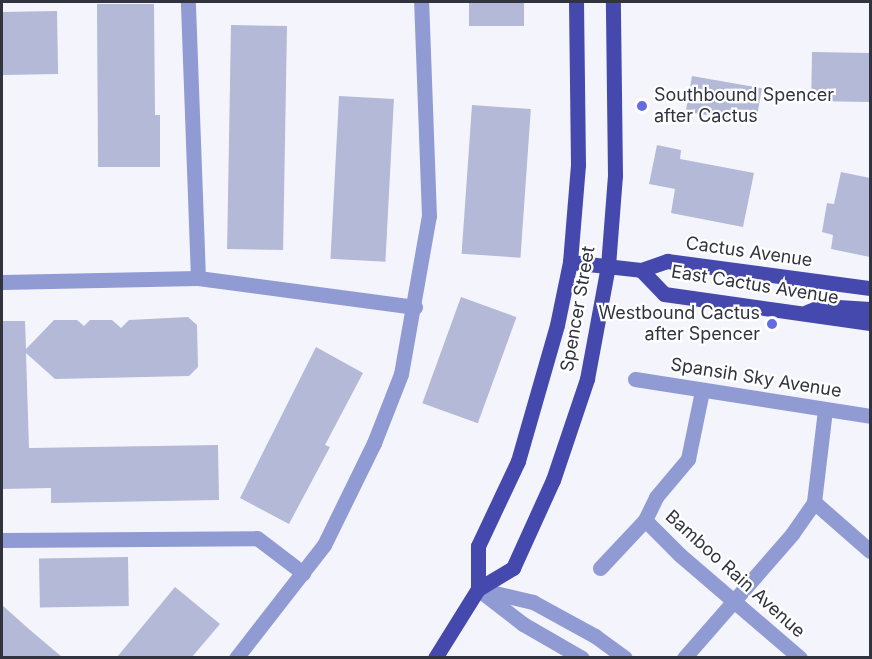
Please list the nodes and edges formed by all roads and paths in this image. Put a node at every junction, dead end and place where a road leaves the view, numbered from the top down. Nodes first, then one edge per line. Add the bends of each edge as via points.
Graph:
1 (188, 2) edge
2 (422, 2) edge
3 (576, 2) edge
4 (613, 2) edge
5 (570, 262) junction
6 (608, 266) junction
7 (641, 270) junction
8 (198, 278) junction
9 (2, 282) edge
10 (870, 288) edge
11 (415, 307) junction
12 (870, 309) edge
13 (804, 314) junction
14 (870, 323) edge
15 (635, 379) dead end
16 (702, 391) junction
17 (825, 410) junction
18 (870, 416) edge
19 (814, 502) junction
20 (645, 520) junction
21 (2, 540) edge
22 (870, 551) edge
23 (600, 568) dead end
24 (303, 573) junction
25 (478, 589) junction
26 (734, 600) junction
27 (236, 657) edge
28 (435, 657) edge
29 (582, 657) edge
30 (625, 657) edge
31 (684, 657) edge
32 (800, 657) edge

1 - 8 street
2 - 11 street via 429,216
3 - 5 main road, Spencer Street via 578,165
4 - 6 main road, Spencer Street via 616,136
5 - 6 main road, Cactus Avenue
5 - 25 main road, Spencer Street via 557,325 518,461 478,546
6 - 7 main road, Cactus Avenue
6 - 25 main road, Spencer Street via 586,379 553,480 513,568
7 - 10 main road, Cactus Avenue via 667,261
7 - 13 main road, East Cactus Avenue via 664,294
8 - 9 street
8 - 11 street
11 - 24 street via 401,374 374,443 324,544
12 - 13 main road via 822,306
13 - 14 main road, East Cactus Avenue
15 - 16 street, Spansih Sky Avenue
16 - 17 street, Spansih Sky Avenue
16 - 20 street via 688,459 656,497
17 - 18 street, Spansih Sky Avenue
17 - 19 street
19 - 22 street
19 - 26 street via 792,534
20 - 23 street
20 - 26 street, Bamboo Rain Avenue
21 - 24 street via 257,538
24 - 27 street
25 - 28 main road, Spencer Street
25 - 29 street via 523,624
25 - 30 street via 533,602
26 - 31 street
26 - 32 street, Bamboo Rain Avenue

